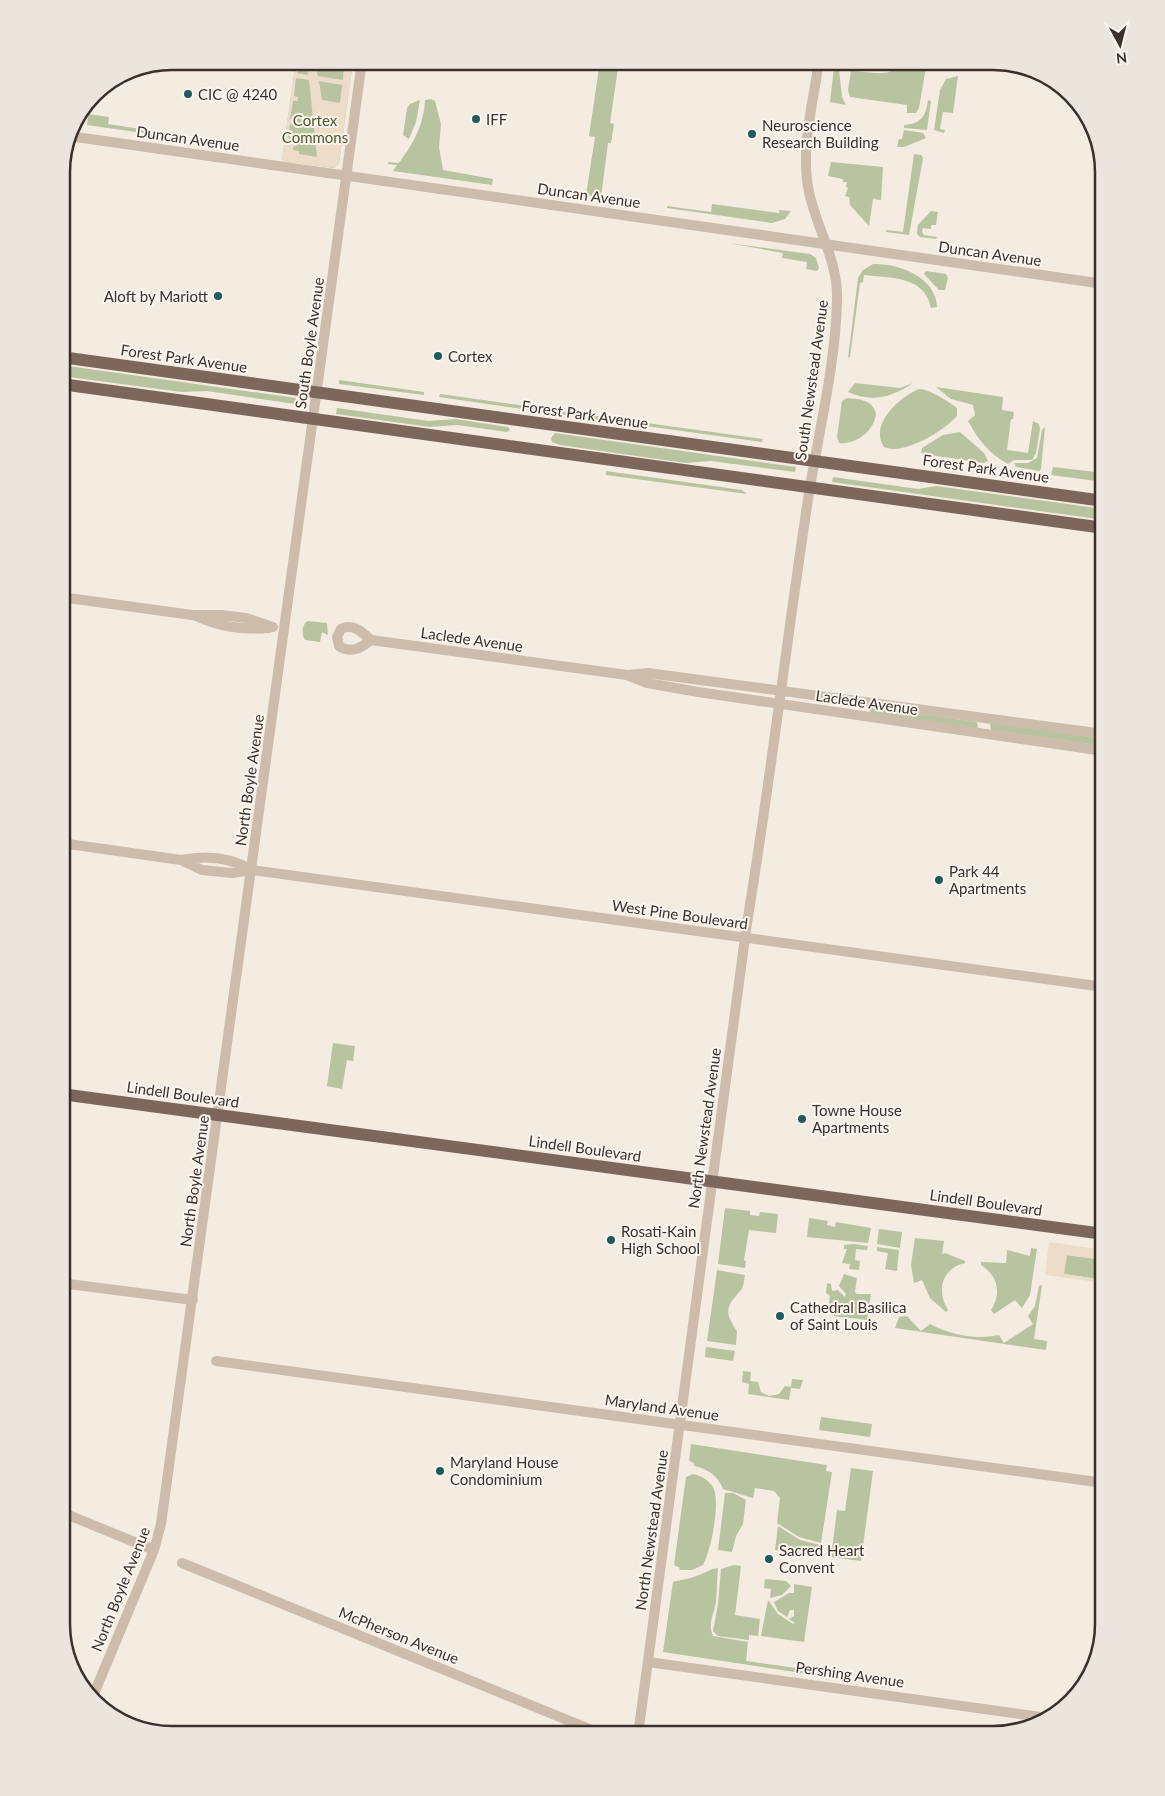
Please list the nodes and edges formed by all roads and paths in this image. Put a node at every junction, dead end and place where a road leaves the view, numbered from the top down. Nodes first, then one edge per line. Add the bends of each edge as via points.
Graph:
1 (361, 70) edge
2 (817, 70) edge
3 (76, 137) edge
4 (347, 175) junction
5 (827, 245) junction
6 (1095, 283) edge
7 (70, 359) edge
8 (70, 385) edge
9 (316, 393) junction
10 (313, 419) junction
11 (816, 461) junction
12 (810, 487) junction
13 (1095, 500) edge
14 (1095, 527) edge
15 (70, 598) edge
16 (285, 629) junction
17 (371, 640) dead end
18 (627, 675) junction
19 (783, 691) junction
20 (781, 705) junction
21 (1095, 733) edge
22 (1095, 750) edge
23 (70, 845) edge
24 (252, 870) junction
25 (745, 938) junction
26 (1095, 986) edge
27 (70, 1095) edge
28 (218, 1115) junction
29 (712, 1182) junction
30 (1095, 1233) edge
31 (70, 1284) edge
32 (193, 1300) junction
33 (216, 1361) dead end
34 (680, 1425) junction
35 (1095, 1482) edge
36 (70, 1516) edge
37 (154, 1550) junction
38 (182, 1563) dead end
39 (648, 1662) junction
40 (95, 1691) edge
41 (1035, 1716) edge
42 (582, 1726) edge
43 (639, 1726) edge

1 - 4 street, South Boyle Avenue
2 - 5 street, South Newstead Avenue via 806,169 810,196
3 - 4 street, Duncan Avenue
4 - 5 street, Duncan Avenue
4 - 9 street, South Boyle Avenue
5 - 6 street, Duncan Avenue
5 - 11 street, South Newstead Avenue via 835,268 838,301
7 - 9 main road, Forest Park Avenue
8 - 10 main road
9 - 10 street, South Boyle Avenue
9 - 11 main road, Forest Park Avenue
10 - 12 main road
10 - 16 street, South Boyle Avenue
11 - 12 street, South Newstead Avenue
11 - 13 main road, Forest Park Avenue
12 - 14 main road
12 - 19 street, South Newstead Avenue
15 - 16 street via 192,615 219,626
16 - 24 street, North Boyle Avenue
17 - 18 street, Laclede Avenue
18 - 19 street, Laclede Avenue via 648,673
18 - 20 street, Laclede Avenue via 667,687
19 - 20 street, South Newstead Avenue
19 - 21 street, Laclede Avenue
20 - 22 street, Laclede Avenue
20 - 25 street, North Newstead Avenue
23 - 24 street, West Pine Boulevard via 181,860 202,870 232,873
24 - 25 street, West Pine Boulevard
24 - 28 street, North Boyle Avenue
25 - 26 street, West Pine Boulevard
25 - 29 street, North Newstead Avenue
27 - 28 main road, Lindell Boulevard
28 - 29 main road, Lindell Boulevard
28 - 32 street, North Boyle Avenue
29 - 30 main road, Lindell Boulevard
29 - 34 street, North Newstead Avenue
31 - 32 street
32 - 37 street, North Boyle Avenue via 161,1524
33 - 34 street, Maryland Avenue
34 - 35 street, Maryland Avenue
34 - 39 street, North Newstead Avenue
36 - 37 street
37 - 40 street, North Boyle Avenue
38 - 42 street, McPherson Avenue
39 - 41 street, Pershing Avenue
39 - 43 street, North Newstead Avenue

